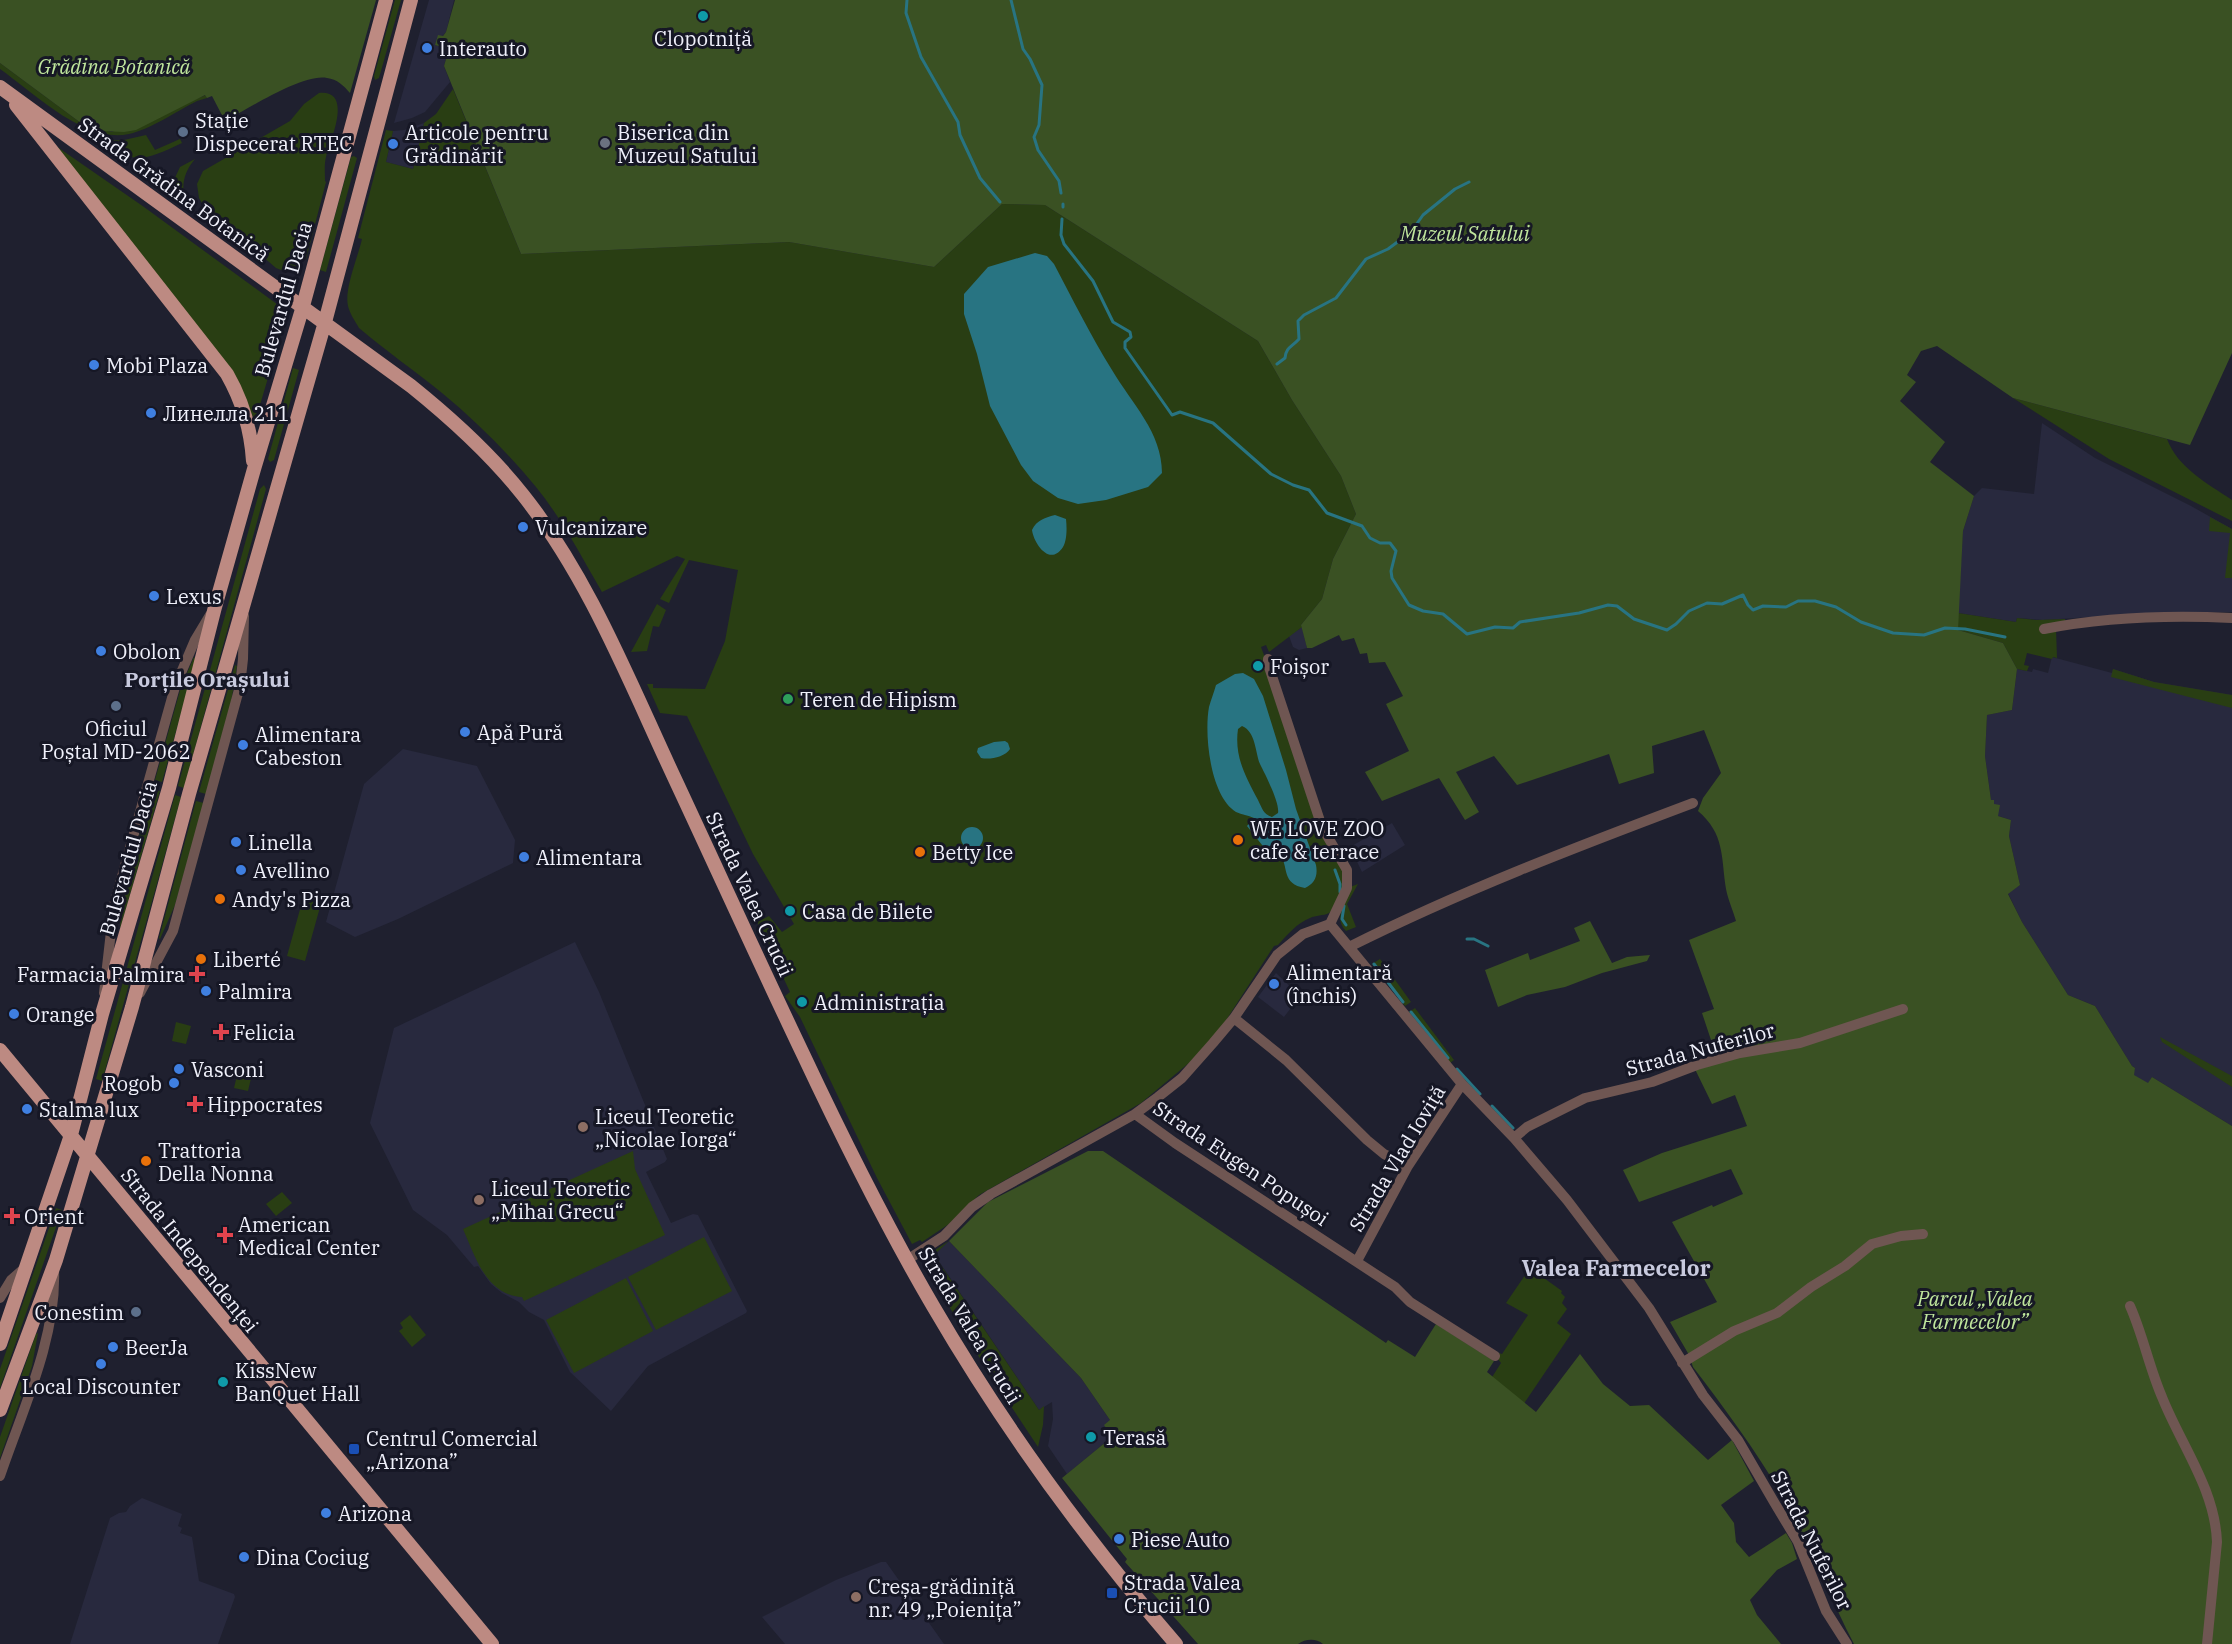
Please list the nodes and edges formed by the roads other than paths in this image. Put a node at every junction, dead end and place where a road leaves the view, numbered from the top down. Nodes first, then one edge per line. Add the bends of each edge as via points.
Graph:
1 (386, 0) edge
2 (411, 0) edge
3 (3, 89) edge
4 (303, 306) junction
5 (325, 322) junction
6 (254, 469) junction
7 (279, 479) junction
8 (215, 607) junction
9 (244, 607) junction
10 (2232, 618) edge
11 (2044, 629) dead end
12 (1268, 659) dead end
13 (1693, 802) dead end
14 (1330, 924) junction
15 (1349, 946) junction
16 (132, 1007) junction
17 (1903, 1010) dead end
18 (102, 1014) junction
19 (1234, 1018) junction
20 (0, 1050) edge
21 (1462, 1084) junction
22 (1135, 1114) junction
23 (71, 1135) junction
24 (1514, 1138) junction
25 (88, 1156) junction
26 (1408, 1166) junction
27 (1923, 1234) dead end
28 (907, 1260) junction
29 (1357, 1261) junction
30 (54, 1264) junction
31 (27, 1266) junction
32 (0, 1298) edge
33 (2130, 1306) dead end
34 (0, 1344) edge
35 (1495, 1356) dead end
36 (1683, 1363) junction
37 (0, 1410) edge
38 (0, 1476) edge
39 (492, 1644) edge
40 (1176, 1644) edge
41 (1847, 1644) edge
42 (2207, 1644) edge

1 - 4 main road, Bulevardul Dacia
2 - 5 main road, Bulevardul Dacia
3 - 4 main road, Strada Grădina Botanică
3 - 6 main road via 227,374 249,426
4 - 5 main road, Strada Grădina Botanică
4 - 6 main road, Bulevardul Dacia
5 - 7 main road, Bulevardul Dacia
5 - 28 main road, Strada Valea Crucii via 455,421 494,460 546,526 603,624 804,1056
6 - 7 main road
6 - 8 main road, Bulevardul Dacia
7 - 9 main road, Bulevardul Dacia
8 - 18 main road, Bulevardul Dacia via 169,788
8 - 18 street, Bulevardul Dacia via 181,669 114,905
9 - 16 main road, Bulevardul Dacia
9 - 16 street, Bulevardul Dacia via 240,686 173,931
10 - 11 street via 2123,618
12 - 14 street via 1322,826 1347,870 1347,888
13 - 15 street via 1537,862
14 - 15 street, Strada Nuferilor
14 - 19 street via 1304,934 1277,955
15 - 21 street, Strada Nuferilor
16 - 25 main road, Bulevardul Dacia
17 - 24 street, Strada Nuferilor via 1832,1034 1740,1053 1652,1082 1585,1098 1527,1127
18 - 23 main road, Bulevardul Dacia
19 - 22 street via 1182,1078
19 - 26 street via 1286,1060 1367,1140
20 - 23 main road, Strada Independenței
21 - 24 street, Strada Nuferilor
21 - 26 street, Strada Vlad Ioviță
22 - 28 street via 991,1194 944,1236
22 - 29 street, Strada Eugen Popușoi
23 - 25 main road, Strada Independenței
23 - 31 main road, Bulevardul Dacia
24 - 36 street, Strada Nuferilor via 1609,1254
25 - 30 main road, Bulevardul Dacia
25 - 39 main road, Strada Independenței
26 - 29 street, Strada Vlad Ioviță
27 - 36 street via 1872,1244 1777,1313 1734,1331
28 - 40 main road, Strada Valea Crucii via 1007,1425 1075,1519
29 - 35 street, Strada Vlad Ioviță via 1410,1302
30 - 37 main road, Bulevardul Dacia
30 - 38 street, Bulevardul Dacia via 55,1291 38,1369
31 - 32 street, Bulevardul Dacia via 11,1280
31 - 34 main road, Bulevardul Dacia
33 - 42 street via 2162,1397 2203,1481 2217,1527
36 - 41 street, Strada Nuferilor via 1738,1440 1798,1542 1826,1611

